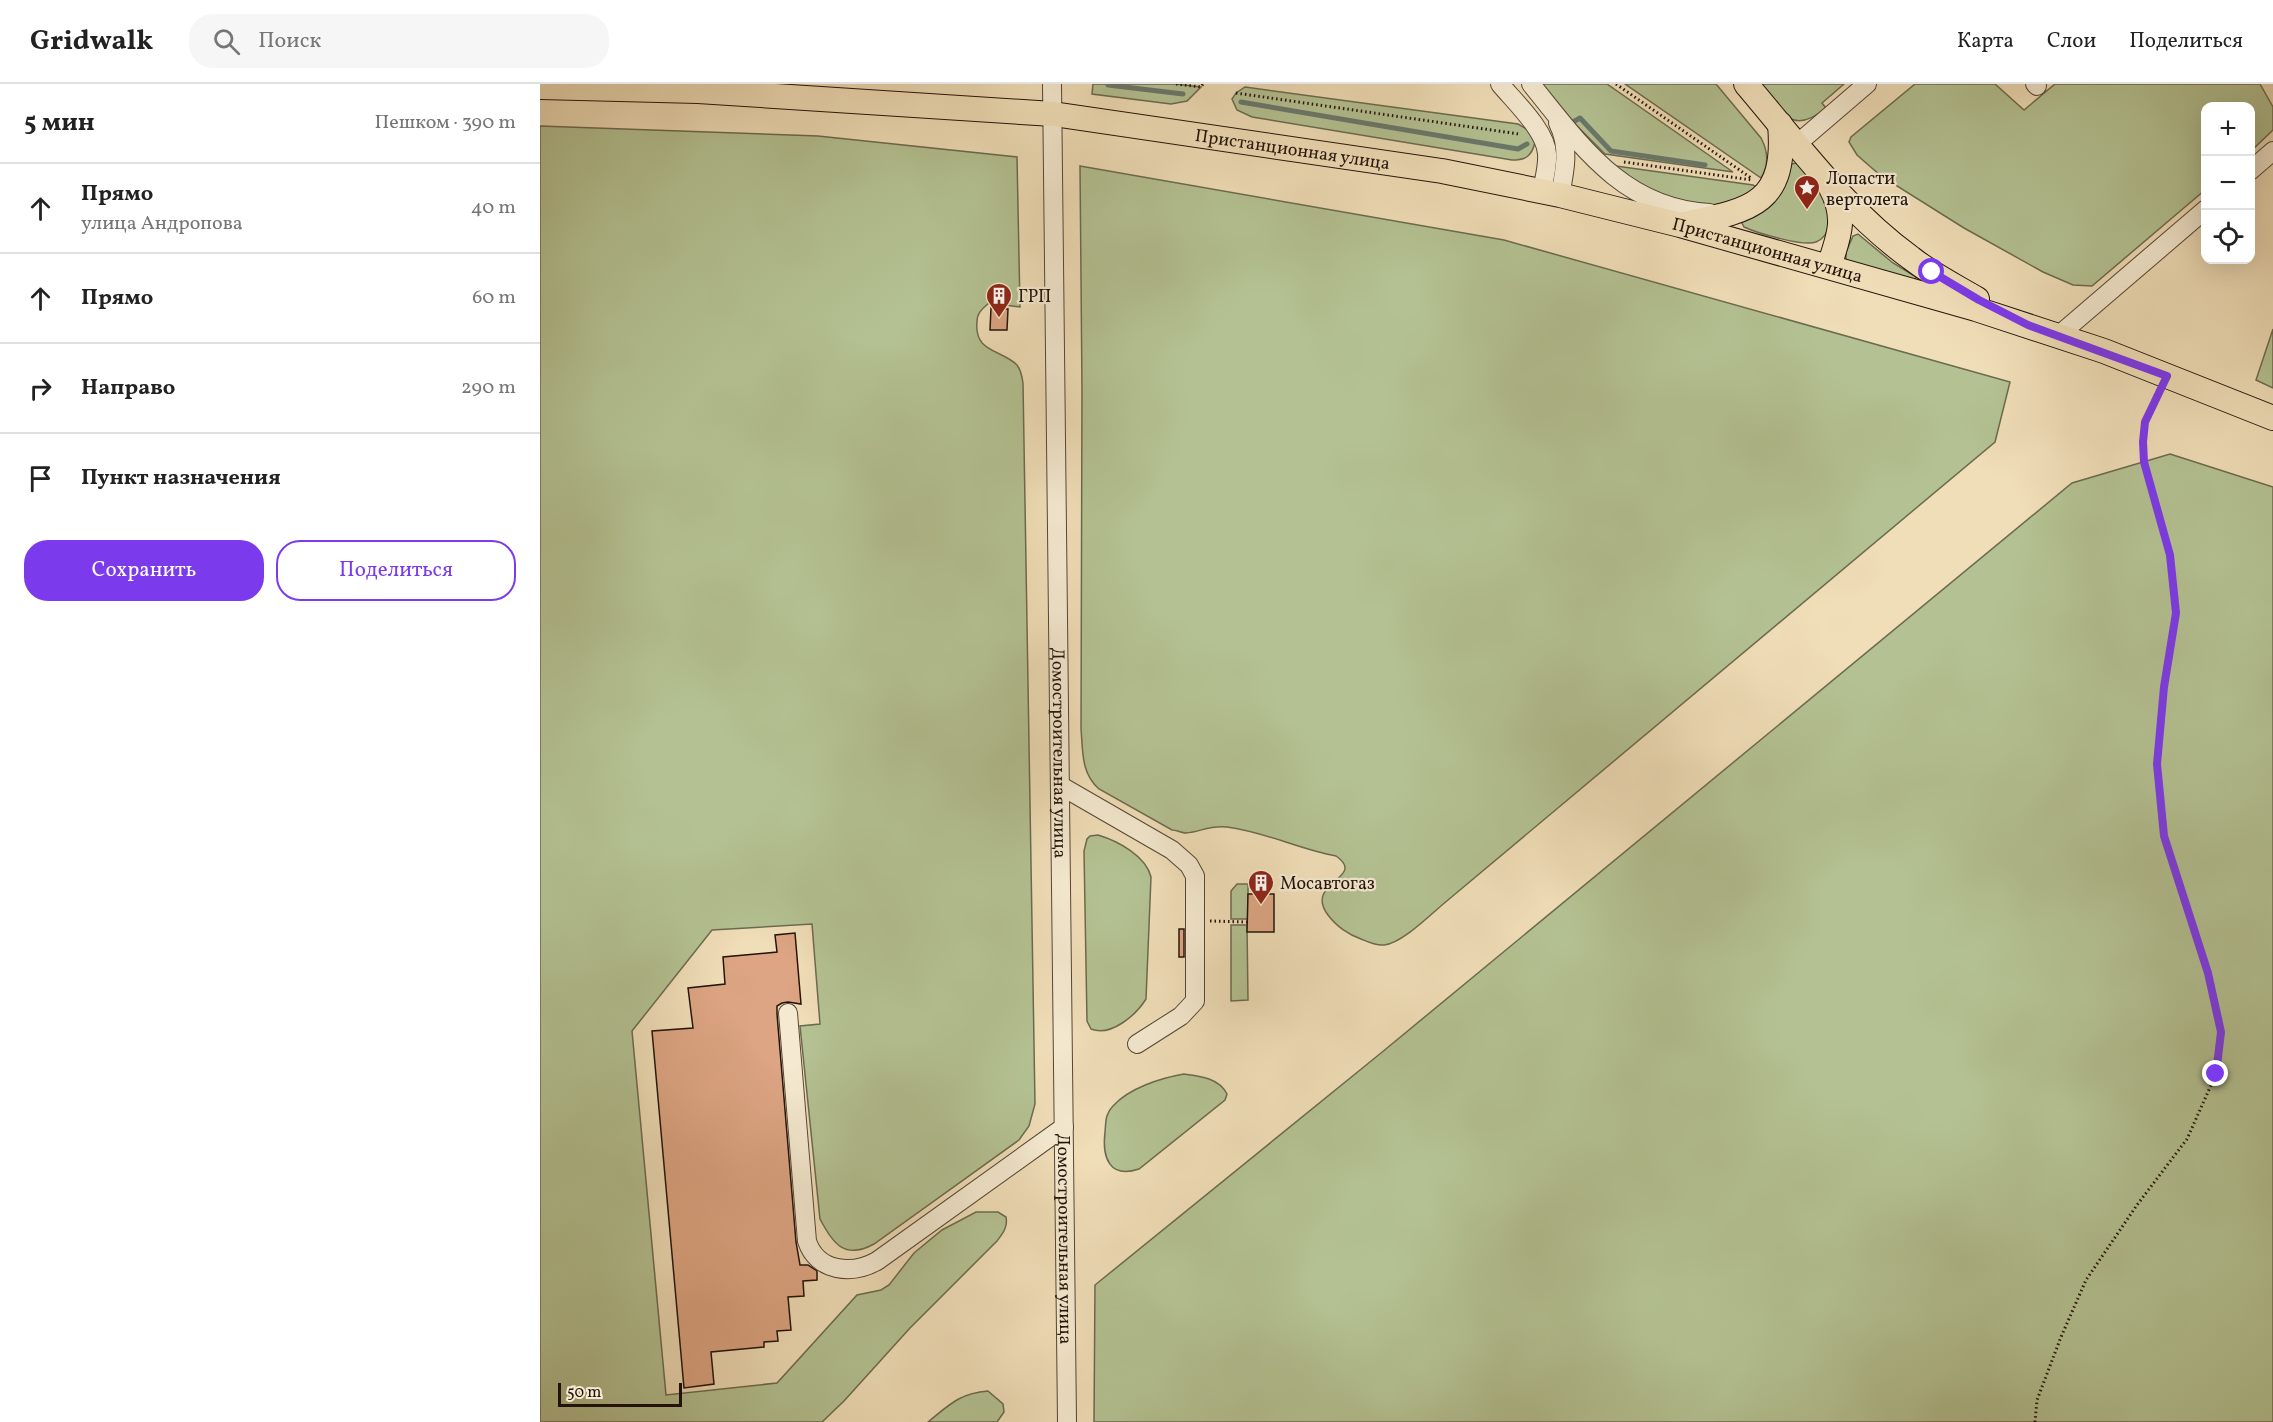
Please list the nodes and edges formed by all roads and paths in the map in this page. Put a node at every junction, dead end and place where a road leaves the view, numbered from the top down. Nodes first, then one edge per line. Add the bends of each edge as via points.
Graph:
1 (1053, 84) edge
2 (1176, 84) edge
3 (1203, 84) edge
4 (1500, 84) edge
5 (1531, 84) edge
6 (1616, 84) edge
7 (1746, 84) edge
8 (1867, 84) edge
9 (540, 87) edge
10 (1236, 93) dead end
11 (1550, 108) junction
12 (1053, 114) junction
13 (1780, 124) junction
14 (1542, 137) junction
15 (1797, 144) junction
16 (2273, 151) edge
17 (1621, 161) dead end
18 (2255, 167) edge
19 (1827, 180) junction
20 (1551, 193) junction
21 (2204, 210) edge
22 (1730, 214) junction
23 (1680, 225) junction
24 (1829, 266) junction
25 (2028, 325) junction
26 (2059, 335) junction
27 (2167, 376) junction
28 (2273, 418) edge
29 (1061, 786) junction
30 (1197, 921) junction
31 (1247, 922) dead end
32 (788, 1013) dead end
33 (1137, 1044) dead end
34 (1064, 1127) junction
35 (1067, 1422) edge
36 (2035, 1422) edge

1 - 12 street, Домостроительная улица
2 - 3 path
4 - 14 street
5 - 11 street
6 - 17 path via 1753,180
7 - 13 main road
8 - 15 street
9 - 12 main road, Пристанционная улица via 698,91
10 - 14 path
11 - 20 street via 1562,130 1566,160
11 - 22 street via 1611,175 1646,199 1679,210
12 - 20 main road, Пристанционная улица via 1442,171
12 - 29 street, Домостроительная улица
13 - 15 main road
13 - 22 main road via 1782,156 1772,184 1752,205
14 - 20 street
15 - 19 main road
16 - 18 street
19 - 24 main road via 1840,209 1841,222
19 - 25 main road via 1911,259
20 - 23 main road, Пристанционная улица
21 - 26 street
22 - 23 main road
23 - 24 main road, Пристанционная улица
24 - 25 main road, Пристанционная улица
25 - 26 main road
26 - 27 main road
27 - 28 main road
27 - 36 path via 2145,422 2143,442 2144,462 2170,555 2176,613 2157,764 2164,836 2208,973 2221,1032 2216,1074 2187,1139 2086,1280 2037,1400
29 - 30 street via 1172,850 1190,865 1196,882
29 - 34 street, Домостроительная улица
30 - 31 path
30 - 33 street via 1195,1001 1181,1016
32 - 34 street via 807,1241 814,1256 828,1266 869,1266
34 - 35 street, Домостроительная улица

